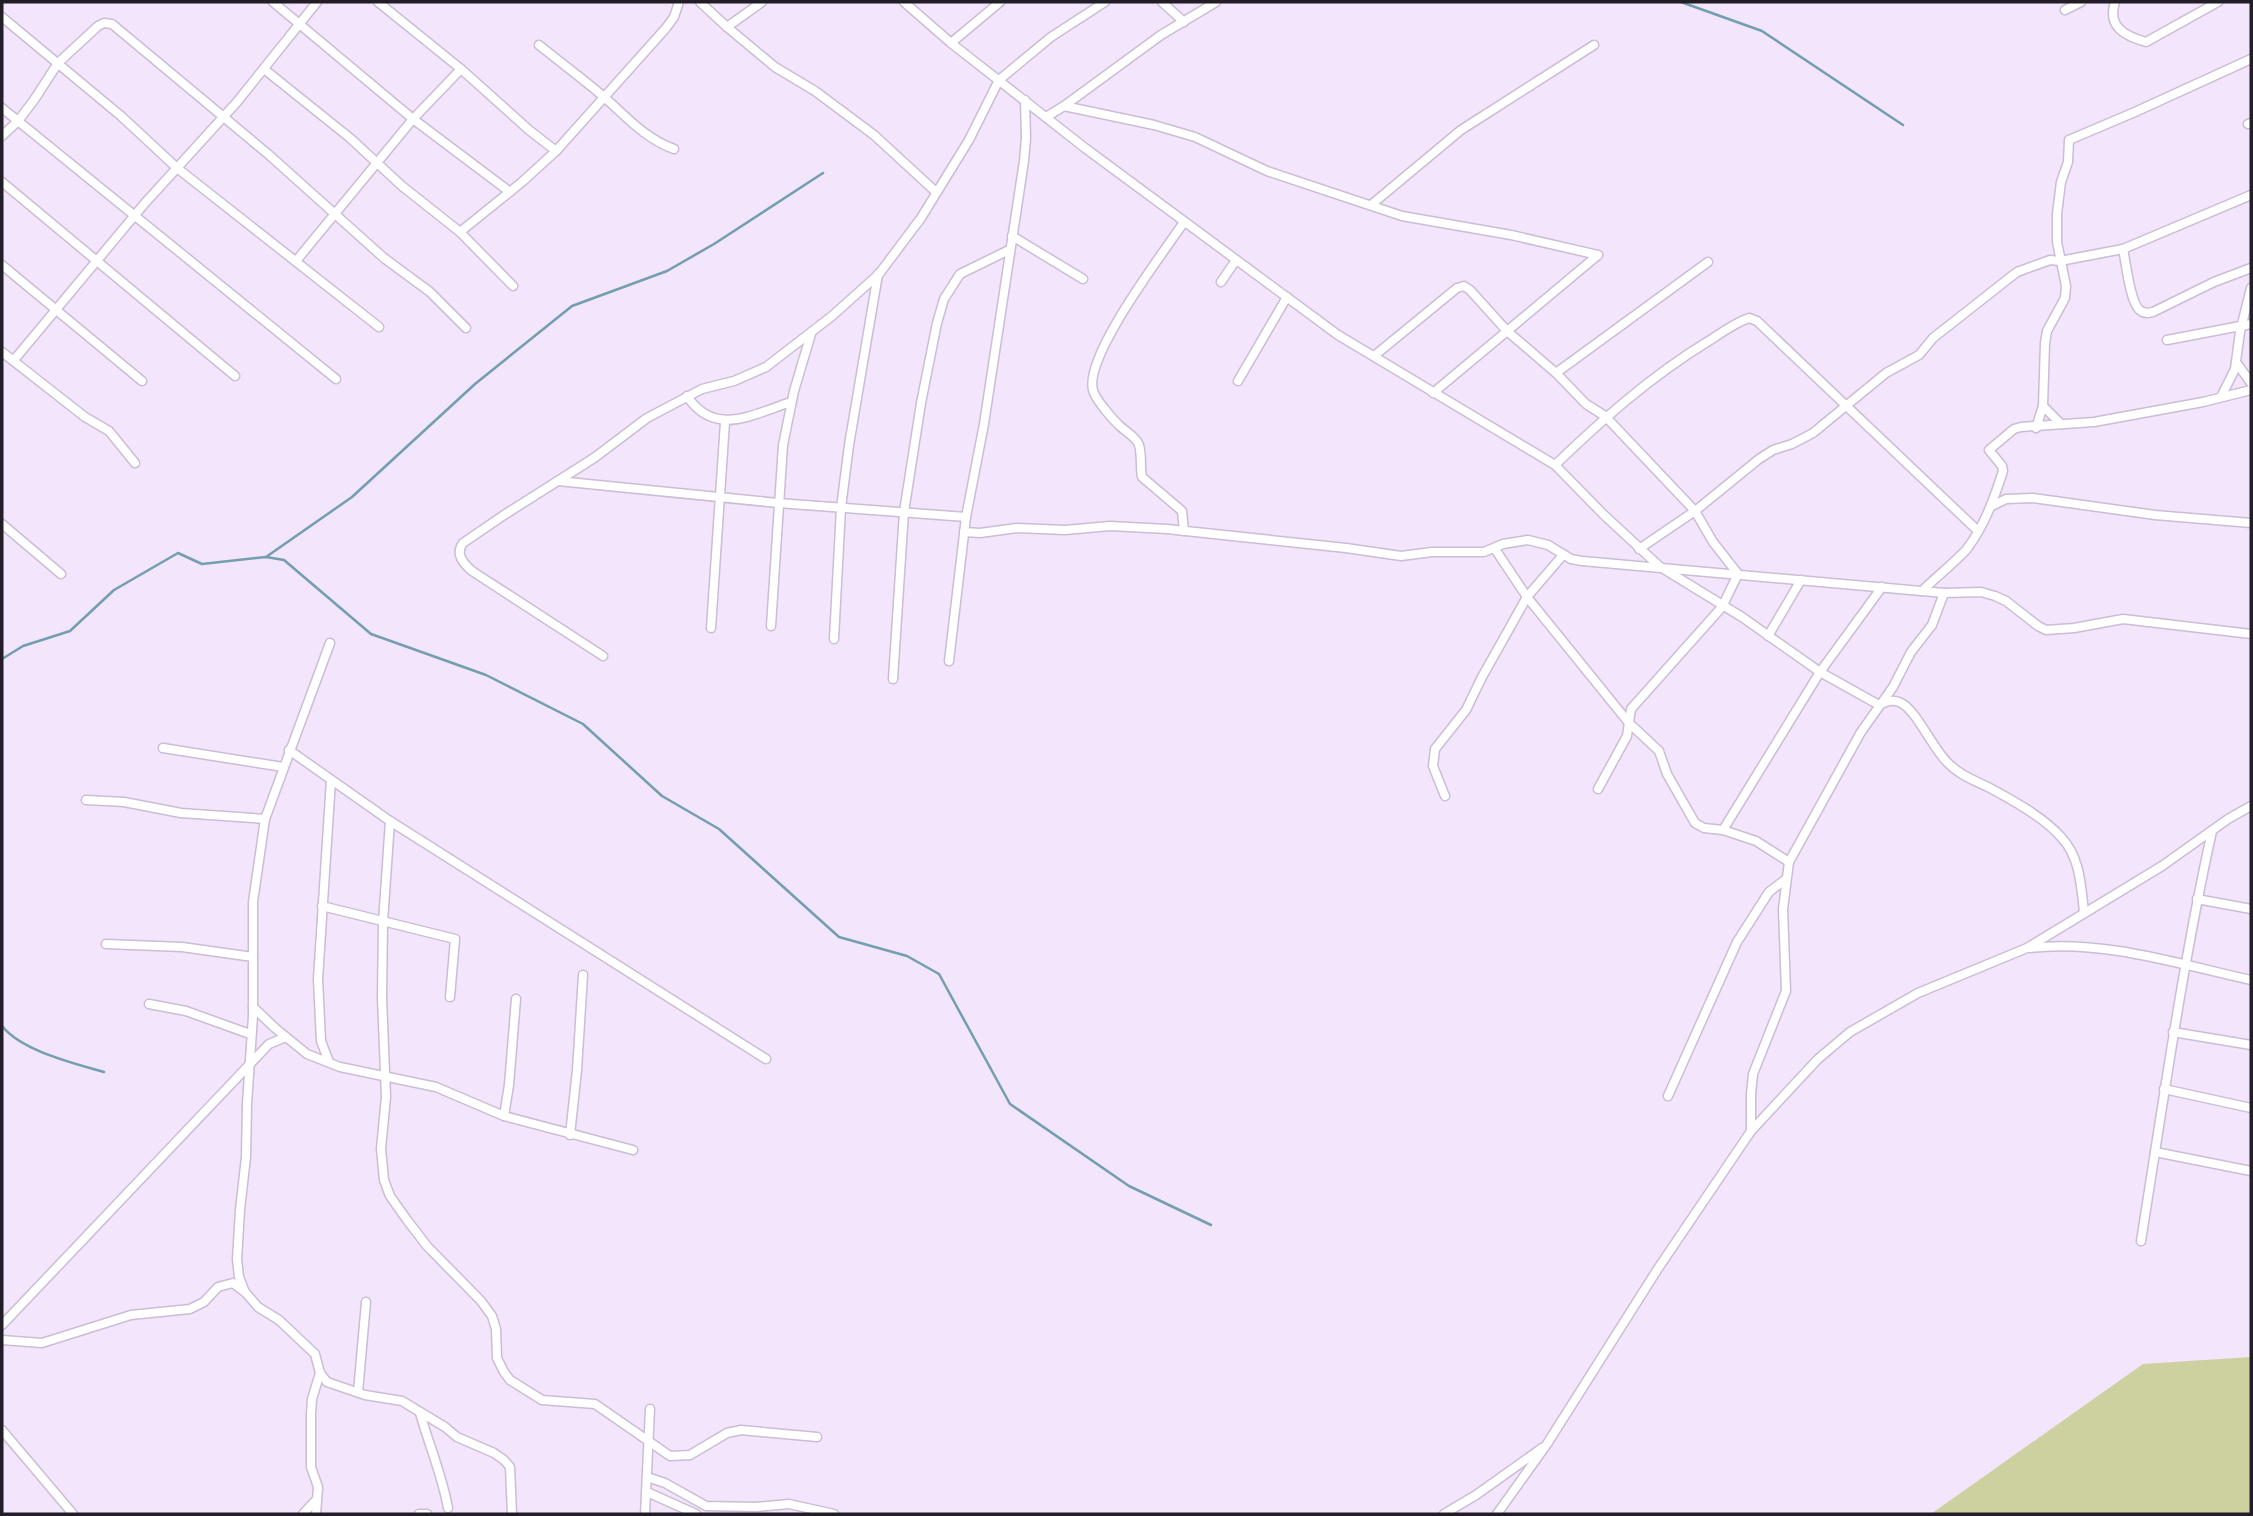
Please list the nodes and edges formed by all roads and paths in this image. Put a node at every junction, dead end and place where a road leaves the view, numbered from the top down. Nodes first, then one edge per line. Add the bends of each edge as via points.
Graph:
1 (273, 2) edge
2 (317, 2) edge
3 (378, 2) edge
4 (680, 2) edge
5 (700, 2) edge
6 (762, 2) edge
7 (904, 2) edge
8 (1000, 2) edge
9 (1105, 2) edge
10 (1162, 2) edge
11 (1216, 2) edge
12 (2081, 2) edge
13 (2115, 2) edge
14 (2218, 2) edge
15 (2065, 9) dead end
16 (2, 17) edge
17 (1184, 22) junction
18 (300, 24) junction
19 (727, 27) junction
20 (951, 43) junction
21 (539, 45) dead end
22 (1594, 45) dead end
23 (2251, 59) edge
24 (58, 63) junction
25 (264, 69) junction
26 (461, 69) junction
27 (999, 80) junction
28 (603, 96) junction
29 (1026, 100) junction
30 (1064, 106) junction
31 (2, 108) edge
32 (1046, 117) junction
33 (223, 118) junction
34 (413, 119) junction
35 (18, 121) junction
36 (2, 136) edge
37 (674, 149) dead end
38 (556, 151) junction
39 (377, 163) junction
40 (177, 168) junction
41 (2, 181) edge
42 (510, 192) junction
43 (936, 192) junction
44 (2251, 195) edge
45 (1371, 205) junction
46 (136, 215) junction
47 (335, 216) junction
48 (1184, 222) junction
49 (460, 232) junction
50 (1012, 236) junction
51 (2123, 249) junction
52 (1009, 250) junction
53 (1236, 260) junction
54 (97, 261) junction
55 (296, 261) junction
56 (2060, 261) junction
57 (1708, 262) dead end
58 (2, 265) edge
59 (2251, 268) edge
60 (878, 274) junction
61 (1083, 279) dead end
62 (1221, 282) dead end
63 (513, 286) dead end
64 (2251, 288) edge
65 (1287, 297) junction
66 (56, 310) junction
67 (2246, 325) edge
68 (379, 327) dead end
69 (466, 328) dead end
70 (1507, 331) junction
71 (811, 334) junction
72 (2167, 340) dead end
73 (2, 352) edge
74 (1374, 356) junction
75 (14, 360) junction
76 (2236, 362) junction
77 (1556, 373) junction
78 (235, 376) dead end
79 (336, 379) dead end
80 (142, 381) dead end
81 (1238, 381) dead end
82 (2251, 383) edge
83 (2251, 390) edge
84 (1433, 393) junction
85 (687, 396) junction
86 (2221, 397) junction
87 (791, 401) junction
88 (1844, 405) junction
89 (2043, 405) junction
90 (1605, 416) junction
91 (725, 422) junction
92 (2061, 424) junction
93 (2036, 428) junction
94 (135, 463) dead end
95 (1555, 465) junction
96 (558, 481) junction
97 (721, 498) junction
98 (778, 503) junction
99 (1992, 506) junction
100 (841, 508) junction
101 (1695, 511) junction
102 (904, 512) junction
103 (966, 517) junction
104 (2251, 523) edge
105 (2, 524) edge
106 (1184, 531) junction
107 (1978, 531) junction
108 (964, 532) junction
109 (1494, 549) junction
110 (1639, 549) junction
111 (1563, 555) junction
112 (1659, 566) junction
113 (61, 574) dead end
114 (1738, 574) junction
115 (1801, 580) junction
116 (1882, 587) junction
117 (1922, 591) junction
118 (1944, 593) junction
119 (1527, 597) junction
120 (1722, 607) junction
121 (771, 626) dead end
122 (711, 628) dead end
123 (2251, 634) edge
124 (1768, 636) junction
125 (834, 639) dead end
126 (330, 643) dead end
127 (603, 656) dead end
128 (949, 661) dead end
129 (1820, 672) junction
130 (893, 679) dead end
131 (1879, 705) junction
132 (1629, 723) junction
133 (163, 748) dead end
134 (289, 750) junction
135 (283, 767) junction
136 (331, 780) junction
137 (1598, 789) dead end
138 (1445, 796) dead end
139 (86, 800) dead end
140 (2251, 806) edge
141 (265, 819) junction
142 (390, 821) junction
143 (1723, 830) junction
144 (2213, 831) junction
145 (1789, 862) junction
146 (1786, 879) junction
147 (2197, 899) junction
148 (322, 906) junction
149 (2251, 909) edge
150 (2084, 912) junction
151 (383, 922) junction
152 (106, 944) dead end
153 (2027, 948) junction
154 (253, 957) junction
155 (2185, 966) junction
156 (583, 975) dead end
157 (2251, 981) edge
158 (450, 997) dead end
159 (516, 999) dead end
160 (149, 1003) dead end
161 (253, 1007) junction
162 (2173, 1032) junction
163 (250, 1034) junction
164 (286, 1037) junction
165 (2251, 1045) edge
166 (766, 1059) dead end
167 (329, 1062) junction
168 (248, 1069) junction
169 (384, 1076) junction
170 (2164, 1089) junction
171 (1668, 1096) dead end
172 (2251, 1108) edge
173 (504, 1116) junction
174 (1751, 1132) junction
175 (570, 1135) junction
176 (633, 1150) dead end
177 (2155, 1152) junction
178 (2251, 1171) edge
179 (2141, 1241) dead end
180 (245, 1292) junction
181 (366, 1302) dead end
182 (2, 1325) edge
183 (2, 1340) edge
184 (320, 1373) junction
185 (358, 1392) junction
186 (650, 1409) dead end
187 (421, 1413) junction
188 (2, 1430) edge
189 (817, 1437) dead end
190 (649, 1440) junction
191 (1547, 1444) junction
192 (647, 1477) junction
193 (647, 1492) junction
194 (317, 1499) junction
195 (448, 1508) dead end
196 (73, 1514) edge
197 (303, 1514) edge
198 (316, 1514) edge
199 (419, 1514) edge
200 (427, 1514) edge
201 (512, 1514) edge
202 (645, 1514) edge
203 (696, 1514) edge
204 (834, 1514) edge
205 (1444, 1514) edge
206 (1497, 1514) edge

1 - 18 street
2 - 18 street
3 - 26 street
4 - 28 street via 666,28
5 - 19 street
6 - 19 street
7 - 20 street
8 - 20 street
9 - 27 street via 1051,37
10 - 17 street
11 - 17 street
12 - 15 street
13 - 14 street via 2114,23 2122,32 2146,42
16 - 24 street
17 - 30 street
18 - 25 street
18 - 34 street
19 - 43 street via 775,67 815,90 874,135
20 - 27 street
21 - 28 street
22 - 45 street via 1461,130
23 - 56 street via 2069,140 2057,214
24 - 33 street via 98,26 112,24
24 - 35 street
24 - 40 street
25 - 33 street
25 - 39 street
26 - 34 street
26 - 38 street
27 - 29 street
27 - 43 street
28 - 37 street via 644,134
28 - 38 street
29 - 32 street
29 - 50 street via 1026,138
30 - 32 street
30 - 45 street via 1195,137 1267,171
31 - 35 street
32 - 48 street
33 - 40 street
33 - 47 street
34 - 39 street
34 - 42 street
35 - 36 street
35 - 46 street
38 - 42 street
39 - 47 street
39 - 49 street
40 - 46 street
40 - 55 street
41 - 54 street
42 - 49 street
43 - 60 street
44 - 51 street
45 - 70 street via 1402,216 1598,255
46 - 54 street
46 - 79 street
47 - 55 street
47 - 69 street via 430,292
48 - 53 street
48 - 106 street via 1107,339 1091,377 1095,396 1139,445 1142,477 1182,511
49 - 63 street
50 - 52 street
50 - 61 street
51 - 56 street
51 - 59 street via 2134,302 2146,313
52 - 102 street via 960,274 944,299
52 - 103 street
53 - 62 street
53 - 65 street
54 - 66 street
54 - 78 street
55 - 68 street
56 - 88 street via 2017,272 1933,338 1919,355
56 - 89 street via 2065,298 2047,331
57 - 77 street
58 - 66 street
60 - 71 street
60 - 100 street
64 - 67 street
65 - 74 street
65 - 81 street
66 - 75 street
66 - 80 street
67 - 72 street
67 - 76 street
70 - 74 street via 1464,286
70 - 77 street
70 - 84 street
71 - 85 street via 758,371
71 - 87 street
73 - 75 street
74 - 84 street
75 - 94 street via 108,431
76 - 82 street
76 - 86 street
77 - 90 street via 1586,404
83 - 86 street
84 - 95 street
85 - 91 street via 707,416
85 - 96 street via 647,418
86 - 92 street via 2094,422
87 - 91 street
87 - 98 street
88 - 90 street via 1749,318 1676,362
88 - 101 street via 1813,433 1759,459
88 - 107 street
89 - 92 street
89 - 93 street
90 - 95 street
90 - 101 street
91 - 97 street
92 - 93 street
93 - 99 street via 2014,429 1989,450 2003,471
95 - 110 street
96 - 97 street
96 - 127 street via 478,531 463,543 459,554 471,571
97 - 98 street
97 - 122 street
98 - 100 street
98 - 121 street
99 - 104 street via 2006,499 2033,498
99 - 107 street
100 - 102 street
100 - 125 street
101 - 110 street
101 - 114 street
102 - 103 street
102 - 130 street
103 - 108 street
105 - 113 street
106 - 108 street via 1110,526
106 - 109 street via 1401,556
107 - 117 street via 1966,549
108 - 128 street
109 - 111 street via 1528,540
109 - 119 street
110 - 112 street
111 - 112 street via 1582,561
111 - 119 street
112 - 114 street
112 - 120 street
114 - 115 street
114 - 120 street
115 - 116 street
115 - 124 street
116 - 117 street
116 - 129 street
117 - 118 street
118 - 123 street via 1995,596 2046,630 2123,619
118 - 131 street via 1932,625
119 - 132 street
119 - 138 street via 1466,710 1434,749 1433,766
120 - 124 street
120 - 132 street via 1635,703
124 - 129 street
126 - 134 street
129 - 131 street
129 - 143 street
131 - 145 street
131 - 150 street via 1890,701 1908,707 1950,766 2021,806 2061,836 2074,854
132 - 137 street via 1627,736
132 - 143 street via 1659,751 1695,823
133 - 135 street
134 - 135 street
134 - 136 street
135 - 141 street
136 - 142 street
136 - 148 street
139 - 141 street
140 - 144 street
141 - 154 street via 253,902
142 - 151 street
142 - 166 street
143 - 145 street via 1756,841
144 - 147 street
144 - 150 street
145 - 146 street
146 - 171 street via 1769,892 1737,942
146 - 174 street via 1782,934 1786,991 1754,1074
147 - 149 street
147 - 155 street
148 - 151 street
148 - 167 street via 318,979 321,1041
150 - 153 street
151 - 158 street via 455,939
151 - 169 street
152 - 154 street via 181,947
153 - 155 street via 2061,945 2114,951
153 - 174 street via 1918,993 1850,1032 1818,1059
154 - 161 street
155 - 157 street
155 - 162 street
156 - 175 street
159 - 173 street
160 - 163 street
161 - 163 street
161 - 164 street
162 - 165 street
162 - 170 street
163 - 168 street
164 - 167 street via 307,1054
164 - 168 street via 270,1044
167 - 169 street
168 - 180 street via 237,1259
168 - 182 street
169 - 173 street via 436,1087
169 - 190 street via 382,1149 390,1196 427,1245 492,1316 497,1359 504,1372 542,1399 595,1404
170 - 172 street
170 - 177 street
173 - 175 street
174 - 191 street
175 - 176 street
177 - 178 street
177 - 179 street
180 - 183 street via 233,1283 218,1287 190,1309 131,1315 42,1343
180 - 184 street via 315,1354
181 - 185 street
184 - 185 street via 327,1382
184 - 194 street via 310,1415
185 - 187 street via 402,1401
186 - 190 street
187 - 195 street
187 - 201 street via 504,1460 510,1467
188 - 196 street
189 - 190 street via 741,1430 683,1457 670,1456
190 - 192 street
191 - 205 street
191 - 206 street
192 - 193 street
192 - 204 street via 706,1506 789,1504
193 - 202 street
193 - 203 street
194 - 197 street
194 - 198 street
199 - 200 street

